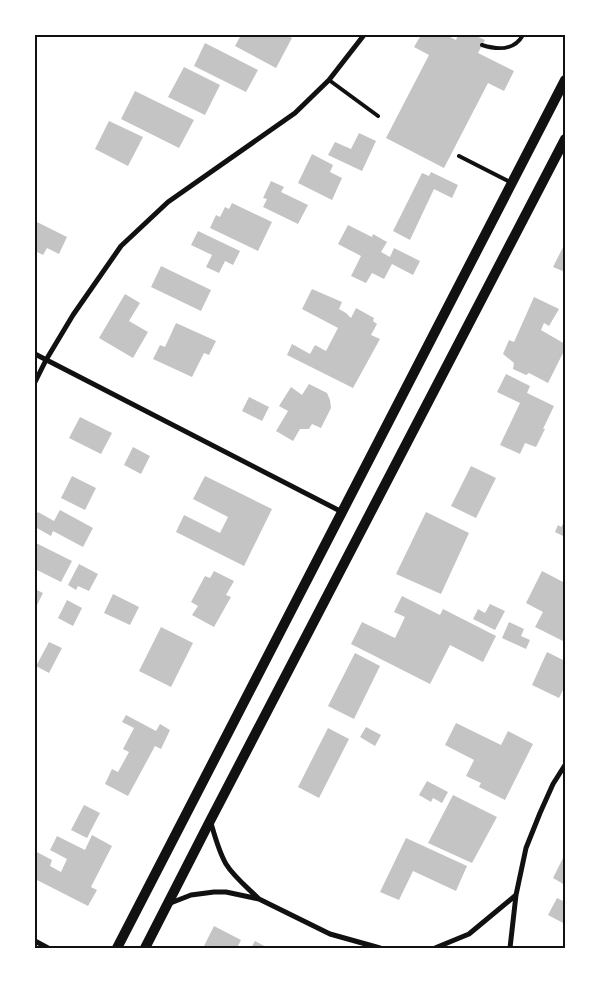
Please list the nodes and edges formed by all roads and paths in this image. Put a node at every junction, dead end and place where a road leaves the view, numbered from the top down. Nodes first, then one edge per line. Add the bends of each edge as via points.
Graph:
1 (364, 35) edge
2 (523, 35) edge
3 (482, 45) dead end
4 (329, 80) junction
5 (565, 80) edge
6 (378, 116) dead end
7 (565, 139) edge
8 (459, 156) dead end
9 (512, 183) junction
10 (35, 354) edge
11 (46, 360) junction
12 (35, 382) edge
13 (342, 512) junction
14 (565, 765) edge
15 (210, 821) junction
16 (516, 895) junction
17 (259, 899) junction
18 (167, 904) junction
19 (35, 941) edge
20 (48, 948) edge
21 (117, 948) edge
22 (145, 948) edge
23 (380, 948) edge
24 (435, 948) edge
25 (510, 948) edge

1 - 4 street
2 - 3 lane via 516,45 506,49
4 - 6 lane
4 - 11 street via 295,113 168,202 122,246
5 - 9 main road
7 - 15 main road
8 - 9 lane
9 - 13 main road
10 - 11 street
11 - 12 street
11 - 13 street
13 - 21 main road
14 - 16 street via 553,784 526,848
15 - 17 street via 227,866
15 - 18 main road
16 - 24 street via 469,934
16 - 25 street
17 - 18 street via 214,892 191,895
17 - 23 street via 330,934
18 - 22 main road
19 - 20 street

